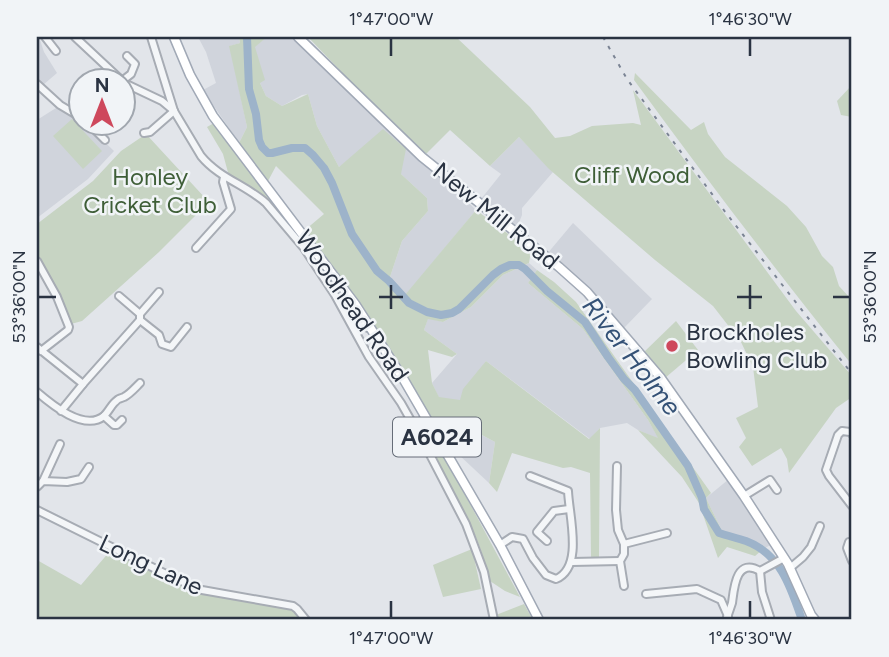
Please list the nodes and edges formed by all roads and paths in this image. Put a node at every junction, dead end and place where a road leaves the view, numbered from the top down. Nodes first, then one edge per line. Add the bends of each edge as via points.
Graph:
1 (45, 37) edge
2 (75, 37) edge
3 (151, 37) edge
4 (174, 37) edge
5 (298, 37) edge
6 (56, 51) dead end
7 (127, 56) dead end
8 (106, 66) edge
9 (134, 66) edge
10 (37, 84) edge
11 (136, 88) edge
12 (44, 91) junction
13 (37, 96) edge
14 (66, 109) edge
15 (174, 111) junction
16 (144, 133) dead end
17 (101, 136) edge
18 (105, 140) dead end
19 (223, 177) junction
20 (231, 209) junction
21 (236, 216) dead end
22 (197, 248) dead end
23 (37, 261) edge
24 (159, 292) dead end
25 (119, 296) dead end
26 (140, 317) junction
27 (350, 321) junction
28 (187, 327) dead end
29 (371, 329) junction
30 (39, 349) edge
31 (83, 384) junction
32 (138, 388) dead end
33 (37, 392) edge
34 (61, 411) junction
35 (424, 414) junction
36 (104, 416) junction
37 (120, 424) dead end
38 (852, 434) edge
39 (60, 444) dead end
40 (426, 447) junction
41 (617, 466) dead end
42 (89, 467) dead end
43 (530, 477) dead end
44 (43, 481) junction
45 (37, 486) edge
46 (777, 490) dead end
47 (744, 496) junction
48 (852, 506) edge
49 (569, 509) junction
50 (37, 510) edge
51 (820, 526) dead end
52 (667, 533) dead end
53 (547, 541) dead end
54 (849, 542) dead end
55 (624, 544) junction
56 (500, 545) junction
57 (782, 559) junction
58 (620, 561) junction
59 (852, 561) edge
60 (572, 562) junction
61 (790, 568) junction
62 (760, 571) junction
63 (624, 586) dead end
64 (646, 594) dead end
65 (727, 618) edge
66 (306, 620) edge
67 (494, 620) edge
68 (539, 620) edge
69 (771, 620) edge
70 (815, 620) edge

1 - 6 street
2 - 8 street
3 - 15 street
4 - 29 main road, Woodhead Road / A6024 via 213,116
5 - 47 main road, New Mill Road via 422,157 587,292 660,377
7 - 9 street
10 - 12 street
11 - 15 street
12 - 13 street
12 - 14 street
15 - 16 street
15 - 19 street via 201,156
17 - 18 street
19 - 20 street
19 - 27 street via 266,203 304,248
20 - 21 street
20 - 22 street
23 - 30 street via 69,327
24 - 26 street
25 - 26 street
26 - 28 street via 162,344 171,347
26 - 31 street
27 - 29 street
27 - 40 street
29 - 35 main road, Woodhead Road / A6024
30 - 31 street
31 - 34 street
32 - 36 street via 117,400
33 - 34 street
34 - 36 street via 80,419
35 - 40 street
35 - 56 main road, Woodhead Road / A6024
36 - 37 street via 114,425
38 - 48 street via 842,431 838,435 826,470
39 - 44 street
40 - 67 street via 466,524 484,572
41 - 55 street via 616,510
42 - 44 street via 81,478
43 - 49 street via 568,491
44 - 45 street
46 - 47 street via 770,480
47 - 57 main road, New Mill Road
49 - 53 street via 554,512 537,532
49 - 60 street
50 - 66 street, Long Lane via 202,590 293,606
51 - 61 street via 811,547
52 - 55 street
54 - 59 street
55 - 58 street
56 - 60 street via 512,537 523,539 546,575 556,579
56 - 68 main road, Woodhead Road / A6024
57 - 61 main road, New Mill Road
57 - 62 street
58 - 60 street
58 - 63 street
61 - 70 main road, New Mill Road
62 - 65 street via 746,568 736,576
62 - 69 street
64 - 65 street via 696,589 721,600

